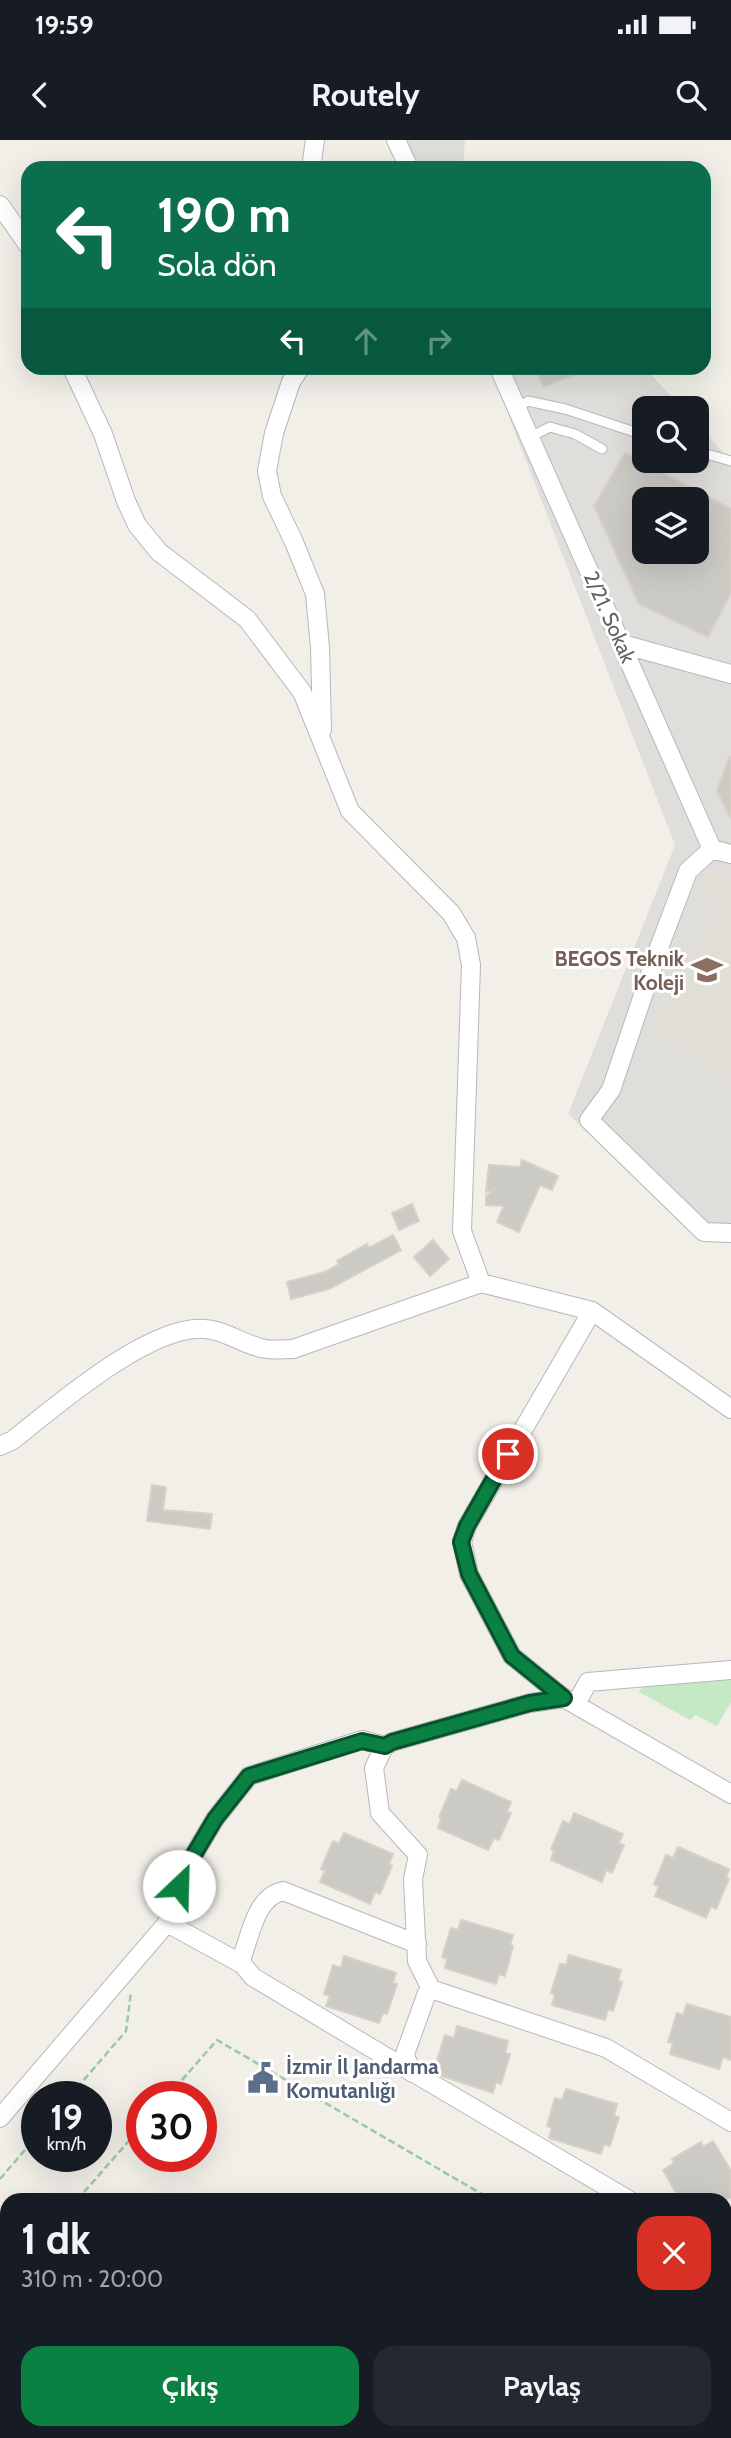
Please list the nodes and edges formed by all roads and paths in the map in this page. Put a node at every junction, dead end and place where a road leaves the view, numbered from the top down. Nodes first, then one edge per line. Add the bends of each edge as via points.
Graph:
1 (315, 140) edge
2 (396, 140) edge
3 (312, 161) edge
4 (406, 161) edge
5 (0, 205) edge
6 (21, 235) edge
7 (75, 375) edge
8 (296, 375) edge
9 (502, 375) edge
10 (517, 408) junction
11 (632, 431) edge
12 (530, 437) junction
13 (602, 449) dead end
14 (709, 455) edge
15 (731, 461) edge
16 (622, 644) junction
17 (731, 674) edge
18 (322, 742) junction
19 (712, 849) junction
20 (731, 854) edge
21 (731, 1233) edge
22 (481, 1283) junction
23 (592, 1311) junction
24 (731, 1409) edge
25 (0, 1446) edge
26 (731, 1670) edge
27 (570, 1701) junction
28 (385, 1746) junction
29 (731, 1794) edge
30 (167, 1923) junction
31 (417, 1944) junction
32 (135, 1961) junction
33 (242, 1964) junction
34 (431, 1989) junction
35 (419, 2076) junction
36 (83, 2081) edge
37 (180, 2081) edge
38 (0, 2118) edge
39 (731, 2122) edge
40 (126, 2144) edge
41 (21, 2155) edge
42 (0, 2179) edge
43 (83, 2193) edge
44 (480, 2193) edge
45 (616, 2193) edge

1 - 3 street
2 - 4 street
5 - 6 street
7 - 18 street via 137,525 159,552 247,619 302,692
8 - 18 street via 274,433 267,471 272,496 315,594
9 - 10 street, 2/21. Sokak
10 - 11 lane via 528,401 553,406
10 - 12 street, 2/21. Sokak
12 - 13 lane via 550,427
12 - 16 street, 2/21. Sokak
14 - 15 lane
16 - 17 street
16 - 19 street, 2/21. Sokak
18 - 22 street via 350,811 452,913 466,938 471,965 462,1231
19 - 20 street
19 - 21 street via 688,872 611,1090 590,1120 704,1232
22 - 23 street
22 - 25 street via 293,1349 263,1349 207,1329 184,1330 105,1368
23 - 24 street
23 - 27 street via 461,1542 469,1574 512,1656
26 - 27 street via 589,1682
27 - 28 street via 514,1707
27 - 29 street
28 - 30 street via 362,1741 249,1776 215,1819 186,1868
28 - 31 street via 374,1768 380,1813 418,1855 414,1879
30 - 32 street
30 - 33 street
31 - 33 street via 283,1891 275,1892 260,1906
31 - 34 street via 417,1961
32 - 36 path via 125,2031
32 - 38 street
33 - 35 street via 253,1978
34 - 35 street via 405,2054
34 - 39 street via 606,2048
35 - 45 street
37 - 44 path via 217,2040
40 - 43 path
41 - 42 path

